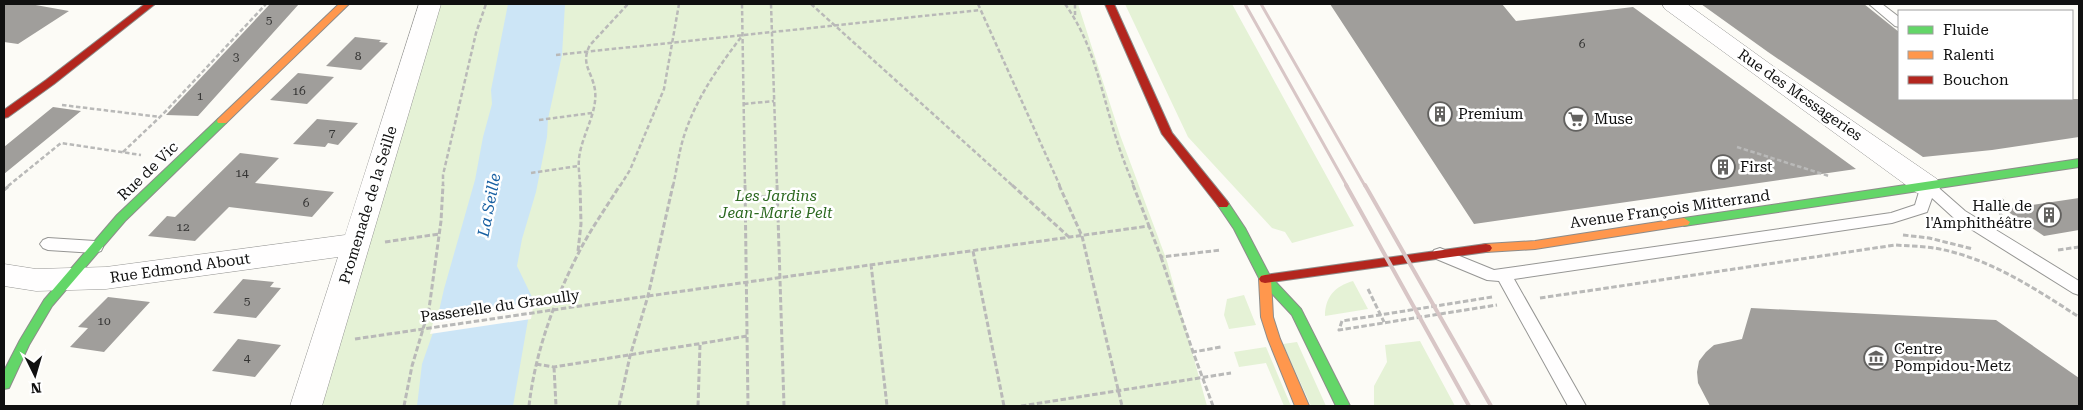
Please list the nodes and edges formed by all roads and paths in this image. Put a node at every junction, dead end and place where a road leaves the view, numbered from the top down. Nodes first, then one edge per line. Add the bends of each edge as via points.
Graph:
1 (150, 4) edge
2 (266, 4) edge
3 (344, 4) edge
4 (430, 4) edge
5 (486, 4) edge
6 (628, 4) edge
7 (679, 4) edge
8 (742, 4) edge
9 (771, 4) edge
10 (811, 4) edge
11 (978, 4) edge
12 (1065, 4) edge
13 (1075, 4) edge
14 (1110, 4) edge
15 (1673, 4) edge
16 (1875, 4) edge
17 (980, 10) junction
18 (1075, 15) junction
19 (1898, 22) edge
20 (836, 25) junction
21 (772, 32) junction
22 (742, 36) junction
23 (672, 42) junction
24 (586, 52) junction
25 (556, 56) dead end
26 (774, 101) junction
27 (744, 104) junction
28 (62, 105) dead end
29 (592, 113) junction
30 (4, 115) edge
31 (160, 117) junction
32 (539, 120) dead end
33 (1736, 147) dead end
34 (123, 152) junction
35 (141, 155) dead end
36 (2079, 163) edge
37 (578, 166) junction
38 (531, 173) dead end
39 (1838, 179) dead end
40 (1927, 186) junction
41 (4, 190) edge
42 (777, 195) junction
43 (2006, 196) dead end
44 (746, 199) junction
45 (2005, 223) dead end
46 (1149, 226) junction
47 (440, 234) junction
48 (1901, 235) dead end
49 (1082, 236) junction
50 (1070, 238) junction
51 (367, 243) junction
52 (48, 244) dead end
53 (95, 247) junction
54 (2079, 247) edge
55 (1224, 250) dead end
56 (1978, 250) dead end
57 (973, 251) junction
58 (2050, 252) dead end
59 (578, 253) junction
60 (1439, 254) junction
61 (1162, 257) junction
62 (871, 264) junction
63 (1503, 275) junction
64 (4, 276) edge
65 (780, 277) junction
66 (1265, 279) junction
67 (1364, 280) dead end
68 (66, 281) junction
69 (748, 282) junction
70 (2079, 289) edge
71 (648, 296) junction
72 (1516, 298) junction
73 (1381, 314) junction
74 (2079, 317) edge
75 (1384, 322) junction
76 (747, 336) junction
77 (355, 338) dead end
78 (700, 345) junction
79 (1221, 347) dead end
80 (1193, 352) junction
81 (630, 356) junction
82 (536, 364) junction
83 (554, 366) junction
84 (1231, 374) dead end
85 (1203, 378) junction
86 (4, 384) edge
87 (1118, 392) junction
88 (306, 406) edge
89 (404, 406) edge
90 (529, 406) edge
91 (556, 406) edge
92 (619, 406) edge
93 (698, 406) edge
94 (748, 406) edge
95 (784, 406) edge
96 (887, 406) edge
97 (1004, 406) edge
98 (1021, 406) edge
99 (1122, 406) edge
100 (1213, 406) edge
101 (1302, 406) edge
102 (1343, 406) edge
103 (1577, 406) edge

1 - 30 street
2 - 31 path
3 - 53 street, Rue de Vic via 128,211
4 - 51 street, Promenade de la Seille
5 - 47 path via 476,33 444,175
6 - 24 path
7 - 23 path
8 - 22 path
9 - 21 path
10 - 20 path
11 - 17 path
12 - 18 path
13 - 18 path
14 - 66 street via 1164,128 1226,207
15 - 40 street, Rue des Messageries
16 - 19 lane
17 - 20 path
17 - 49 path
18 - 46 path via 1095,64 1115,136
20 - 21 path
20 - 50 path
21 - 22 path
21 - 26 path
22 - 23 path
22 - 27 path
22 - 71 path via 703,92 685,133
23 - 24 path
23 - 59 path via 664,89 630,170
24 - 25 path
24 - 29 path via 585,59 595,90
26 - 27 path
26 - 42 path
27 - 44 path
28 - 31 path
29 - 32 path
29 - 37 path
31 - 34 path
33 - 39 path
34 - 35 path
34 - 41 path via 61,143
36 - 40 street, Avenue François Mitterrand
37 - 38 path
37 - 59 path via 581,192
40 - 60 street, Avenue François Mitterrand via 1535,245
40 - 63 lane via 1922,208 1892,218
40 - 70 lane via 1960,215
42 - 44 path
42 - 65 path
43 - 45 path via 1997,206
44 - 69 path
46 - 49 path, Passerelle du Graoully
46 - 61 path
47 - 51 path
47 - 89 path via 429,309
48 - 56 path
49 - 50 path, Passerelle du Graoully
49 - 87 path
50 - 57 path, Passerelle du Graoully
51 - 68 street, Rue Edmond About
51 - 88 street, Promenade de la Seille
52 - 53 lane
53 - 68 street, Rue de Vic
54 - 58 path
55 - 61 path
57 - 62 path, Passerelle du Graoully
57 - 97 path
59 - 82 path via 544,333
60 - 63 lane via 1493,276
60 - 66 street, Avenue François Mitterrand
61 - 80 path
62 - 65 path, Passerelle du Graoully
62 - 96 path
63 - 72 lane
64 - 68 street, Rue Edmond About
65 - 69 path, Passerelle du Graoully
65 - 95 path
66 - 101 street via 1266,317
66 - 102 street via 1297,312
67 - 73 path
68 - 86 street, Rue de Vic via 48,303
69 - 71 path, Passerelle du Graoully
69 - 76 path
71 - 77 path, Passerelle du Graoully, bridge
71 - 81 path
72 - 73 path
72 - 74 path via 1895,245 1934,248 1970,258 2028,285
72 - 75 path
72 - 103 lane
73 - 75 path
73 - 75 path via 1342,321 1339,330
76 - 78 path
76 - 94 path
78 - 81 path
78 - 93 path
79 - 80 path
80 - 85 path
81 - 83 path
81 - 92 path
82 - 83 path
82 - 90 path
83 - 91 path
84 - 85 path
85 - 87 path
85 - 100 path
87 - 98 path
87 - 99 path

